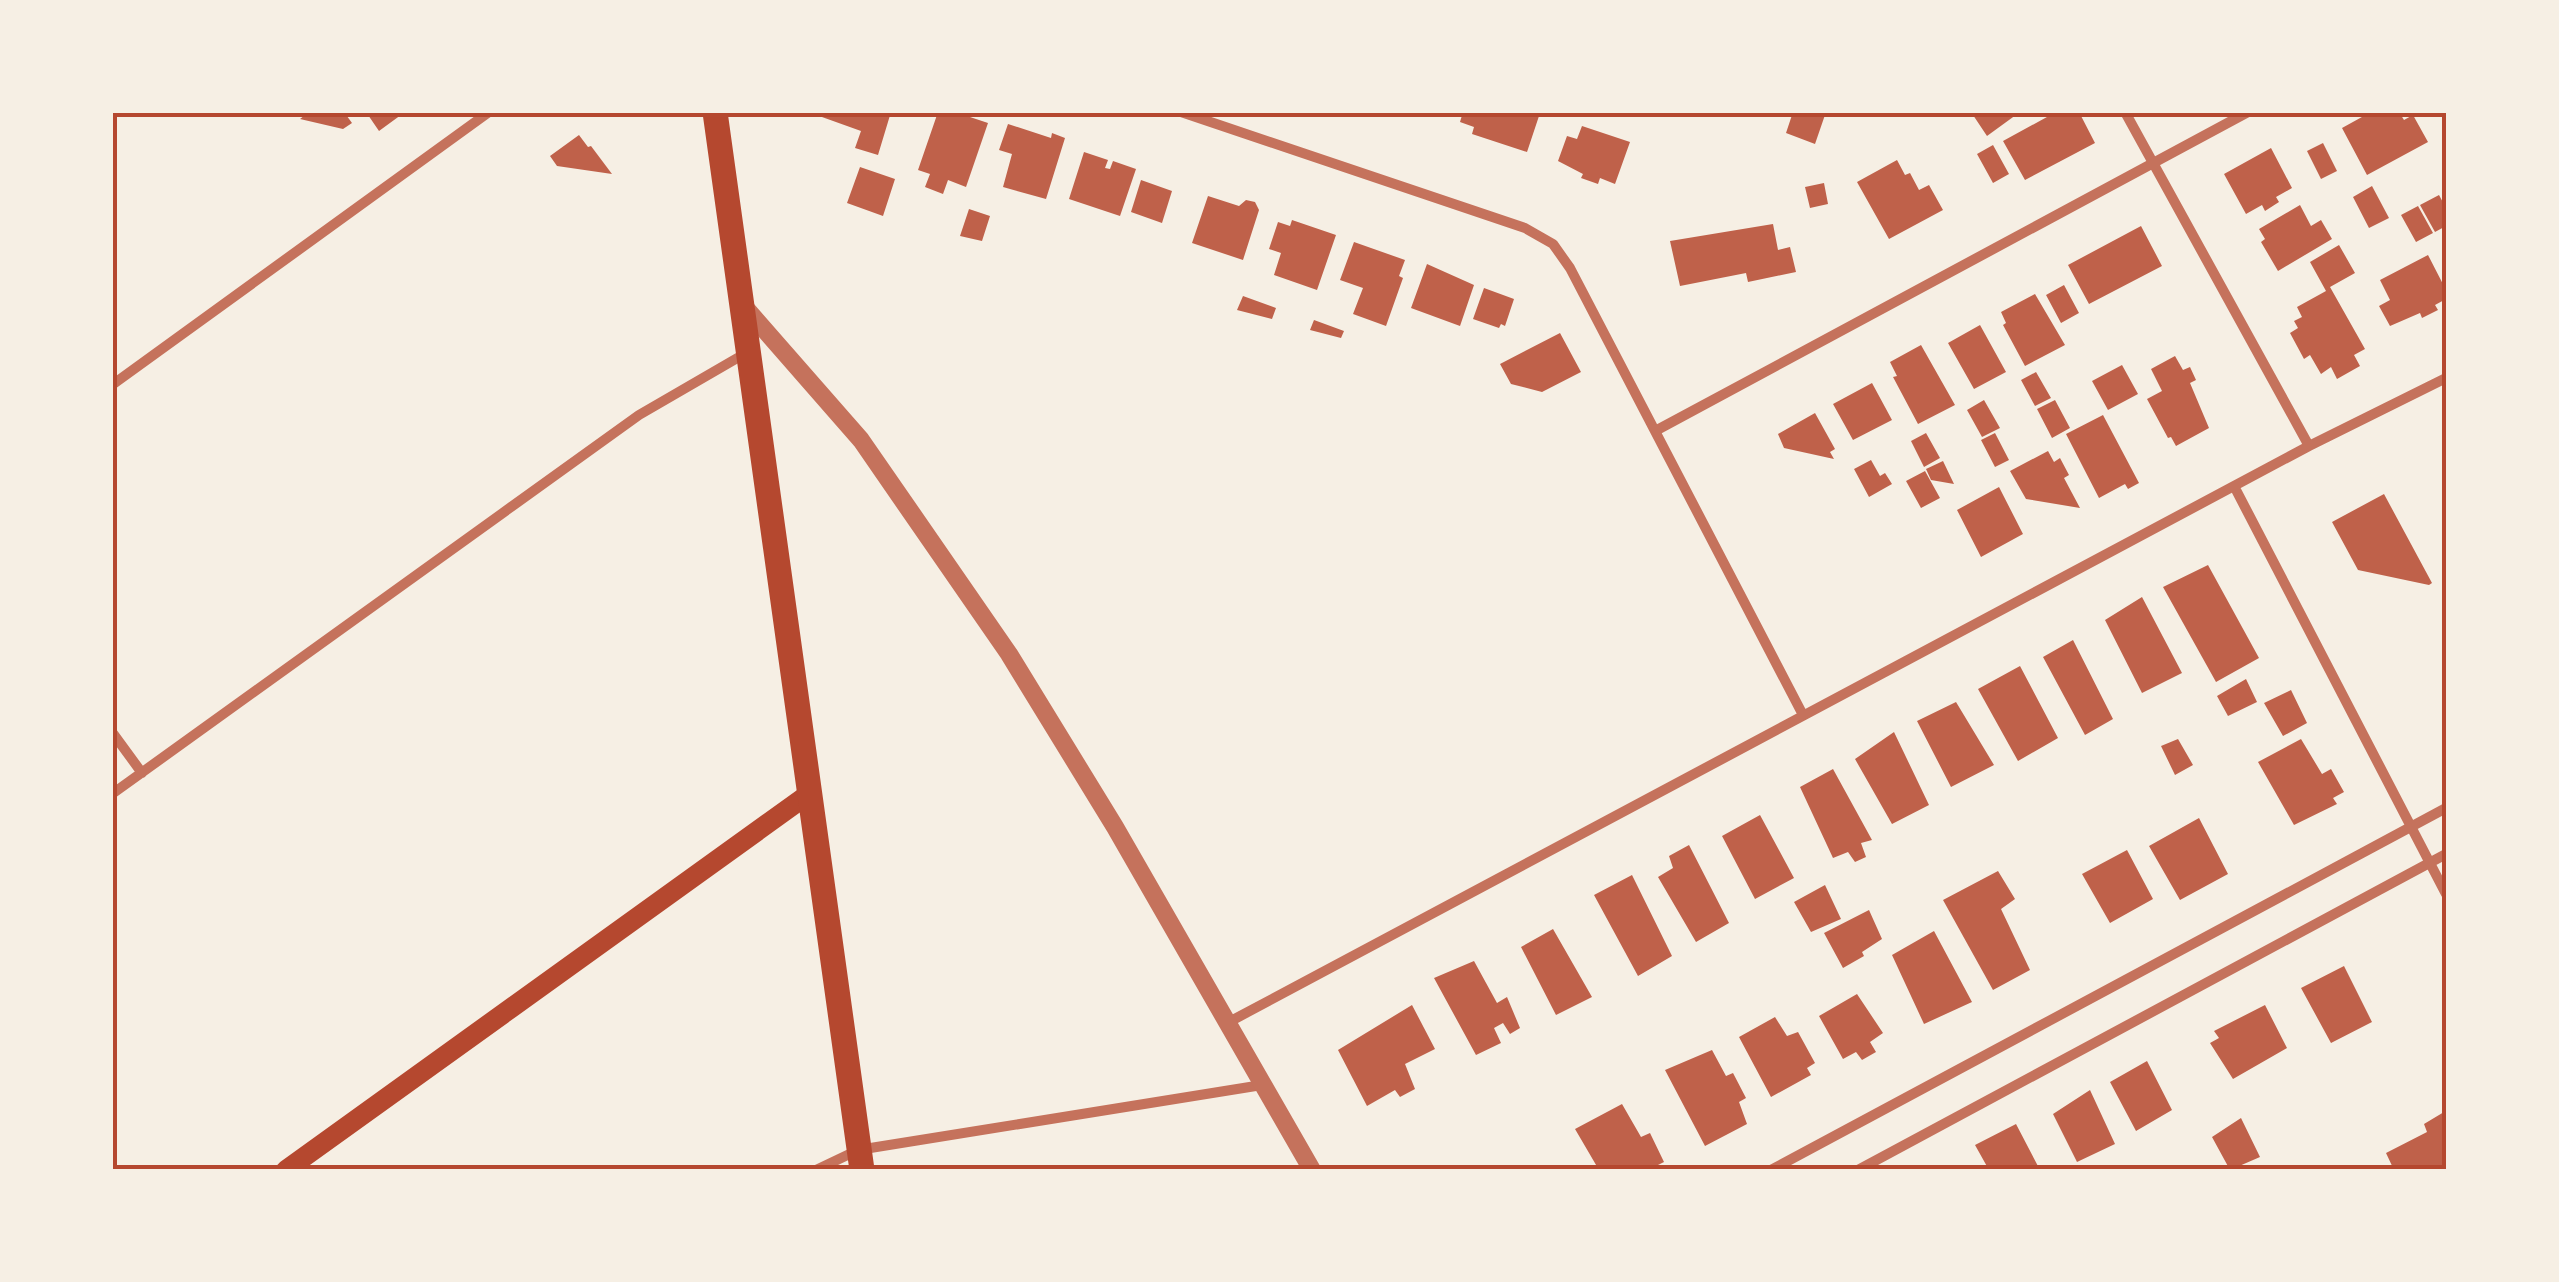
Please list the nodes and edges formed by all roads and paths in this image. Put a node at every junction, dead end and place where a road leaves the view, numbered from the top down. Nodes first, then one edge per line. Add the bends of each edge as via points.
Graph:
1 (489, 112) edge
2 (715, 112) edge
3 (727, 112) edge
4 (1181, 112) edge
5 (2126, 112) edge
6 (2248, 112) edge
7 (720, 142) junction
8 (2155, 165) junction
9 (740, 302) junction
10 (746, 353) junction
11 (2446, 378) edge
12 (112, 385) edge
13 (1657, 430) junction
14 (2309, 446) junction
15 (2234, 486) junction
16 (1804, 716) junction
17 (112, 732) edge
18 (142, 773) junction
19 (810, 793) junction
20 (112, 794) edge
21 (2446, 808) edge
22 (2412, 827) junction
23 (2446, 854) edge
24 (2430, 863) junction
25 (2446, 894) edge
26 (1229, 1022) junction
27 (1262, 1085) junction
28 (860, 1160) edge
29 (286, 1170) edge
30 (816, 1170) edge
31 (1312, 1170) edge
32 (1771, 1170) edge
33 (1858, 1170) edge

1 - 12 street
2 - 7 main road
3 - 7 main road
4 - 13 street via 1526,228 1553,244
5 - 8 street
6 - 8 street
7 - 9 main road
8 - 13 street
8 - 14 street
9 - 10 main road
9 - 26 street via 861,440 1009,654
10 - 18 street via 640,415
10 - 19 main road
11 - 14 street
13 - 16 street
14 - 15 street
15 - 16 street
15 - 22 street
16 - 26 street
17 - 18 street
18 - 20 street
19 - 28 main road
19 - 29 main road
21 - 22 street
22 - 24 street
22 - 32 street
23 - 24 street
24 - 25 street
24 - 33 street
26 - 27 street
27 - 28 street
27 - 31 street
28 - 30 street

